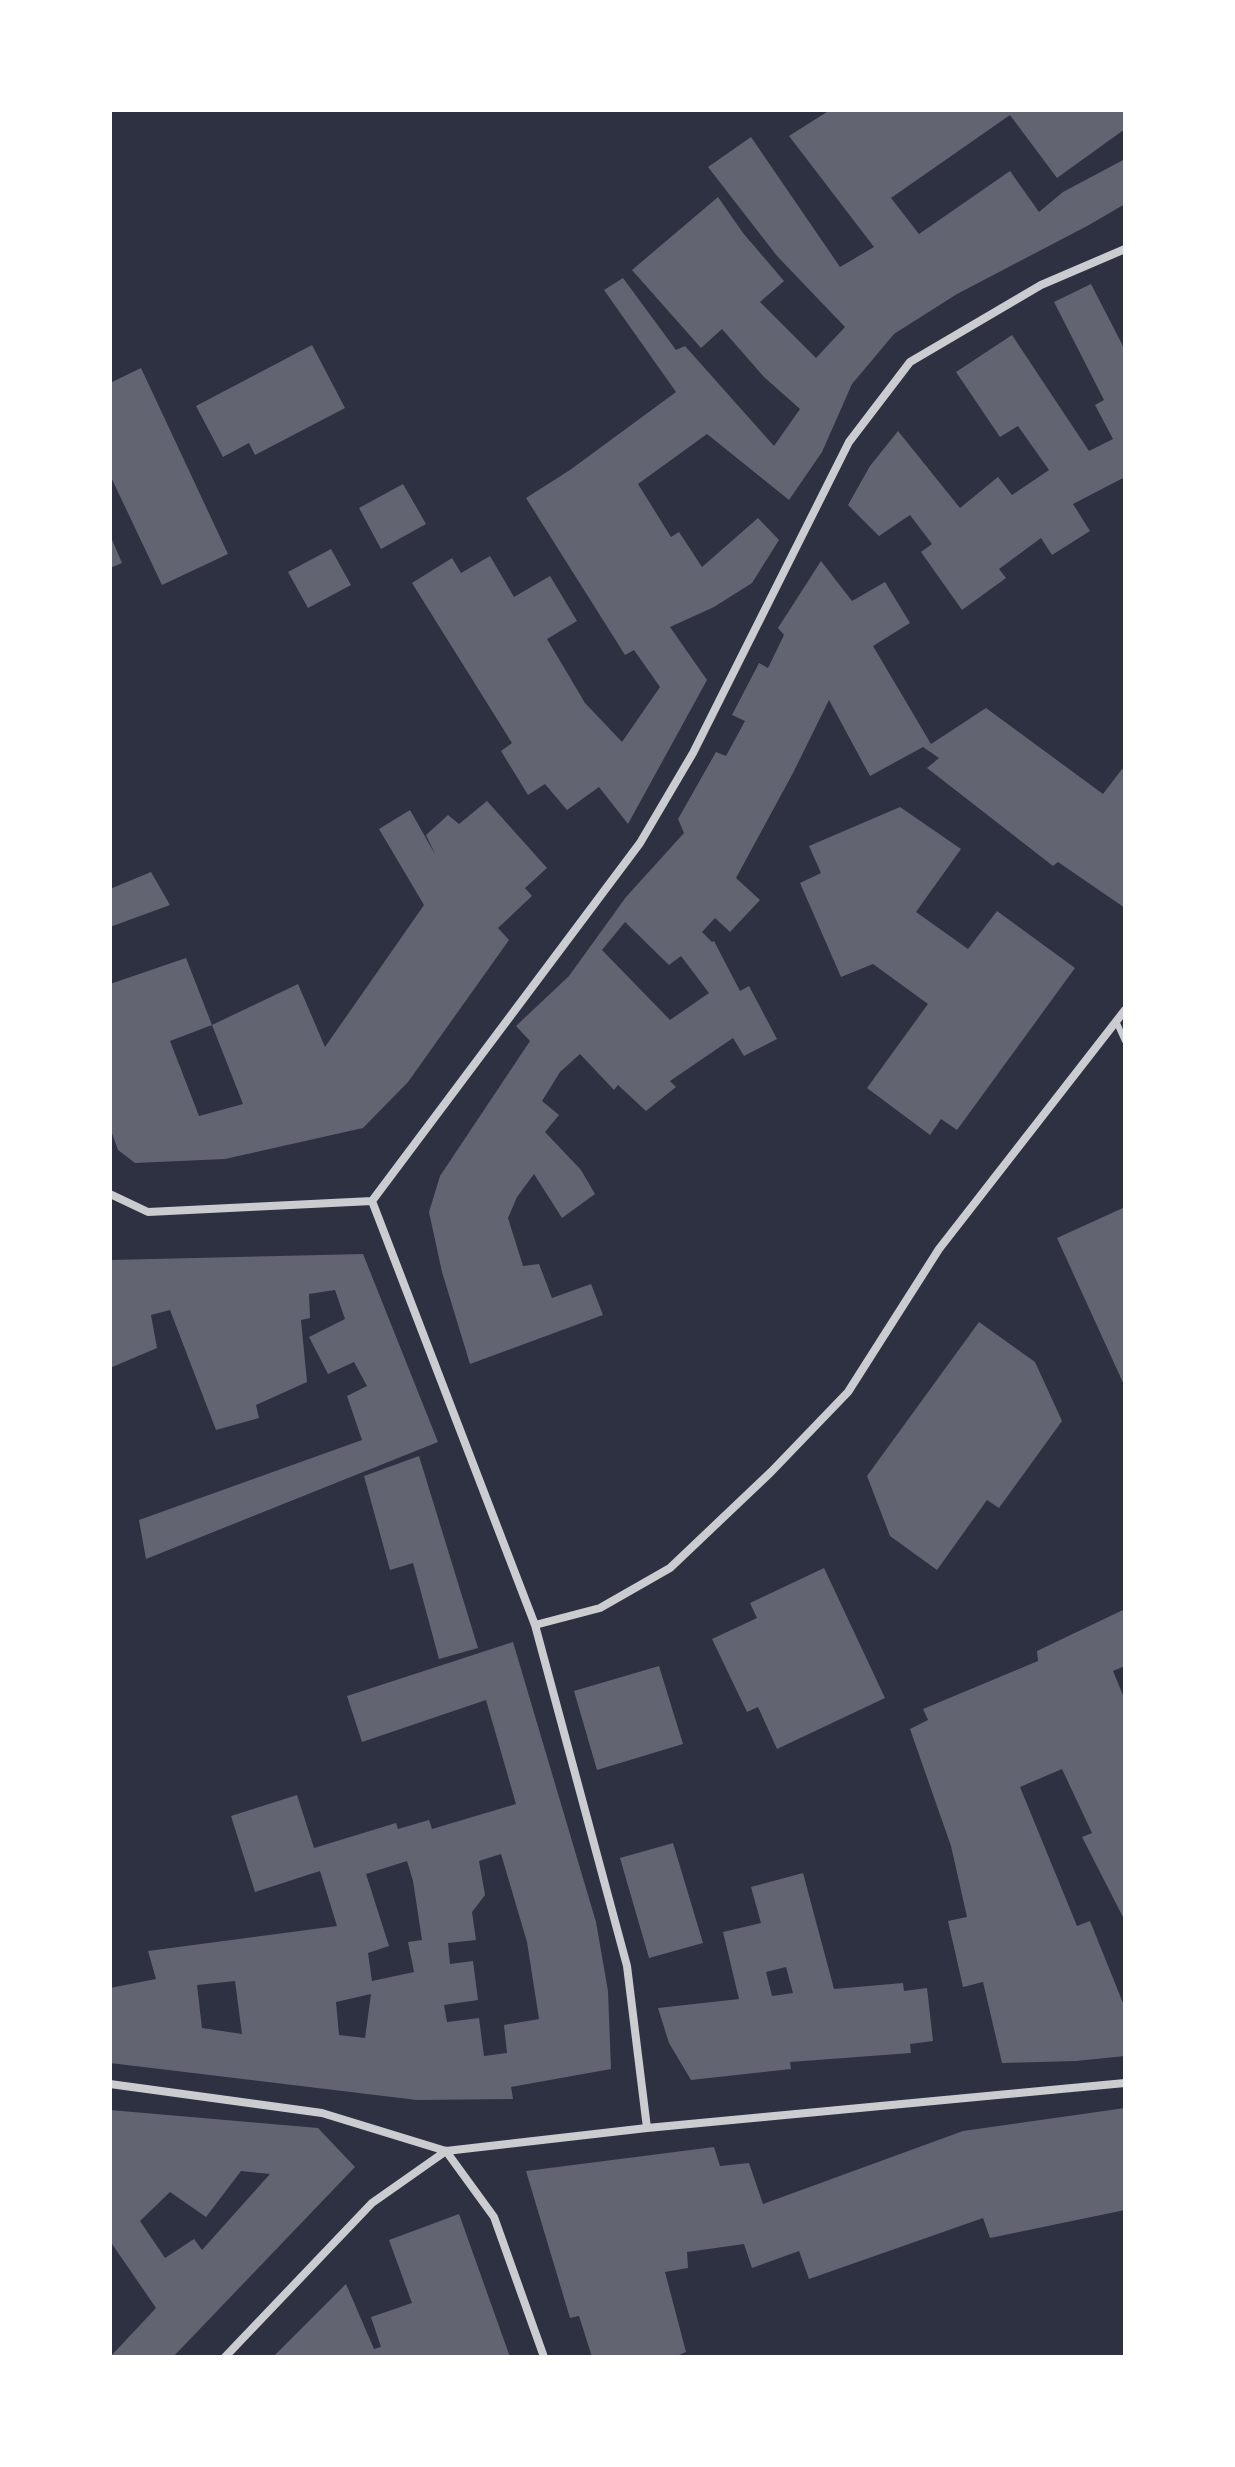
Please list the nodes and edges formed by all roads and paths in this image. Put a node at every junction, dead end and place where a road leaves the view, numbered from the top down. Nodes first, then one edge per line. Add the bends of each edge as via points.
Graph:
1 (1125, 249) edge
2 (1125, 1010) edge
3 (1116, 1021) junction
4 (1125, 1041) edge
5 (110, 1194) edge
6 (372, 1201) junction
7 (535, 1625) junction
8 (1125, 2083) edge
9 (110, 2084) edge
10 (647, 2128) junction
11 (446, 2151) junction
12 (225, 2357) edge
13 (544, 2357) edge

1 - 6 street via 1041,285 910,362 849,442 693,753 640,843
2 - 3 street
3 - 4 lane
3 - 7 street via 939,1249 848,1392 782,1461 670,1568 600,1608
5 - 6 street via 148,1212
6 - 7 street
7 - 10 street via 627,1966
8 - 10 street
9 - 11 street via 322,2113
10 - 11 street
11 - 12 street via 372,2203
11 - 13 street via 494,2217

